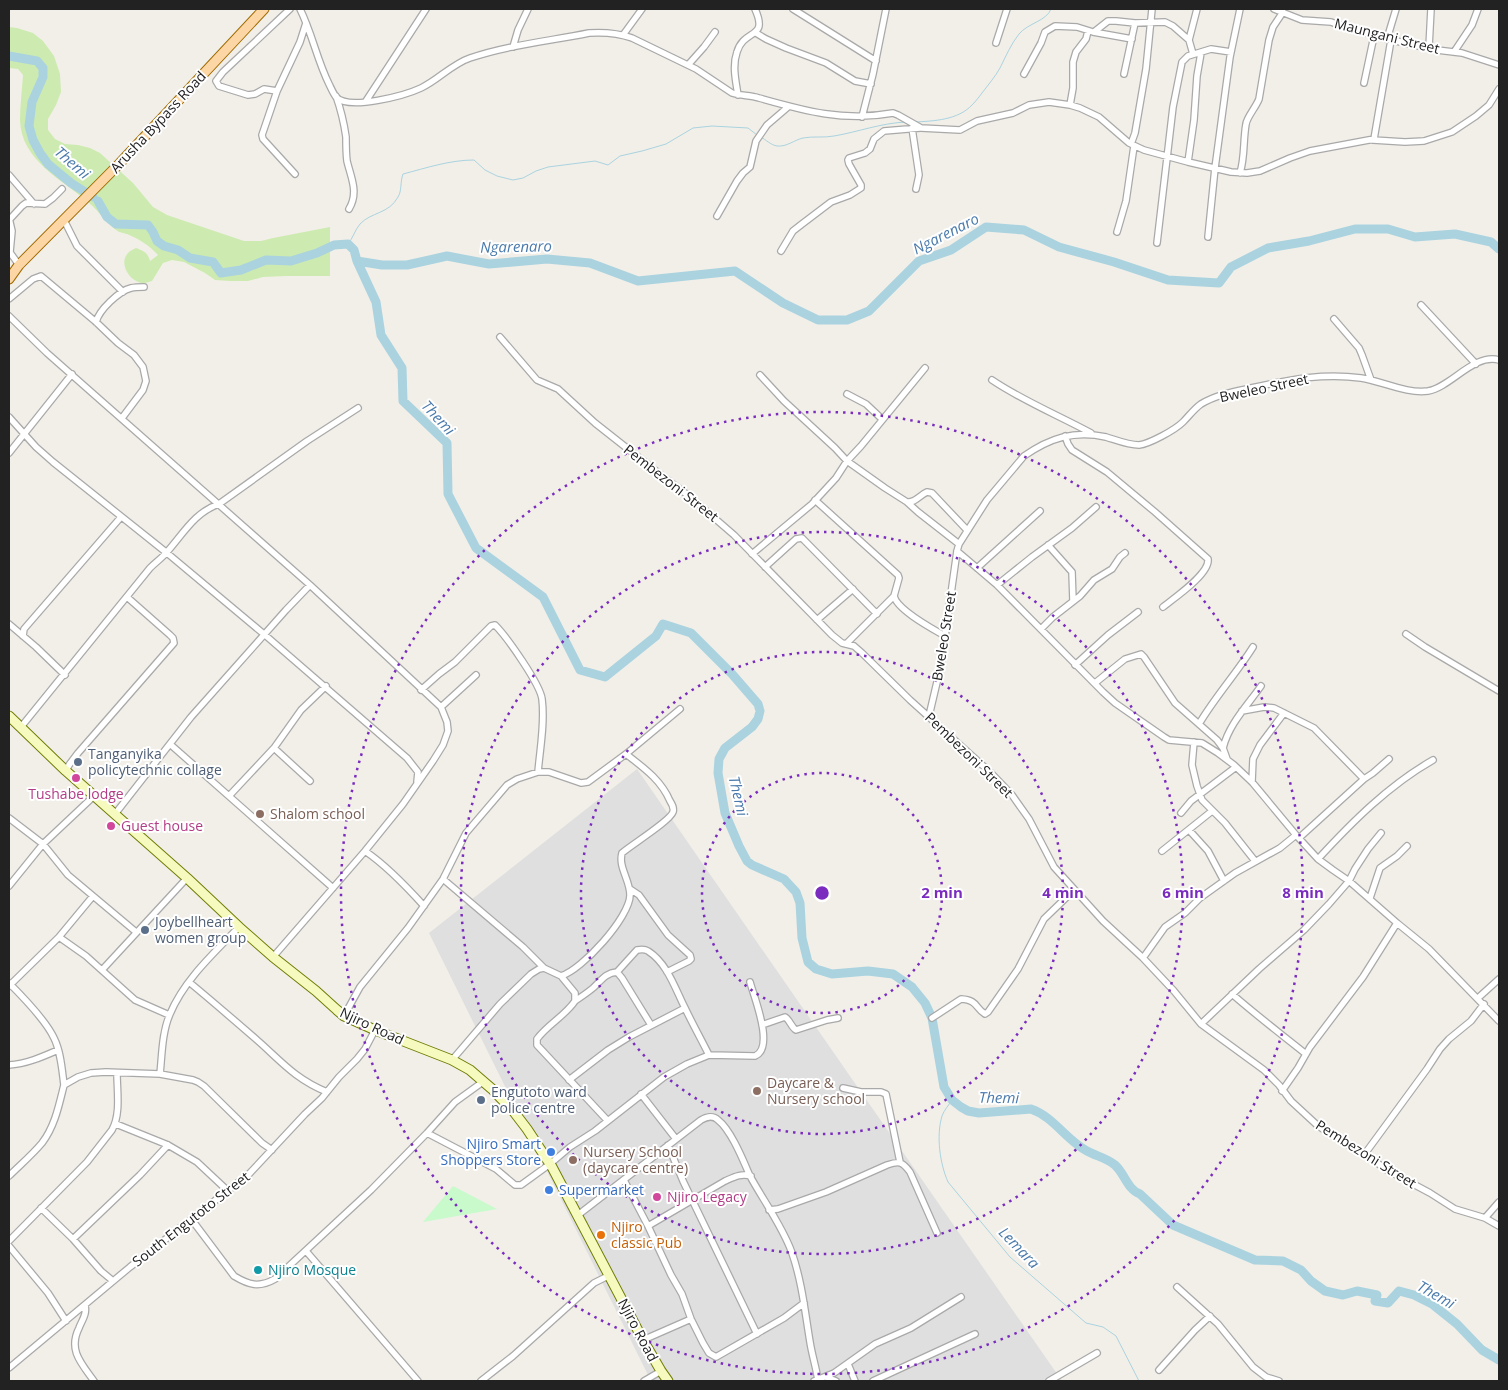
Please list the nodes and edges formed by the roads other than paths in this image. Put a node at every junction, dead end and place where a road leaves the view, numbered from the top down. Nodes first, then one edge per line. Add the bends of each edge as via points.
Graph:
1 (264, 9) edge
2 (290, 9) edge
3 (300, 9) edge
4 (426, 9) edge
5 (528, 9) edge
6 (642, 9) edge
7 (755, 9) edge
8 (793, 9) edge
9 (886, 9) edge
10 (1007, 9) edge
11 (1152, 9) edge
12 (1197, 9) edge
13 (1240, 9) edge
14 (1274, 9) edge
15 (1396, 9) edge
16 (1431, 9) edge
17 (1478, 9) edge
18 (1283, 12) junction
19 (306, 23) junction
20 (1135, 23) junction
21 (1151, 23) junction
22 (1091, 31) junction
23 (715, 32) dead end
24 (756, 33) junction
25 (623, 35) junction
26 (1374, 36) junction
27 (1132, 39) junction
28 (1189, 40) junction
29 (1389, 40) junction
30 (996, 43) dead end
31 (512, 47) junction
32 (1429, 47) junction
33 (1231, 52) junction
34 (1454, 52) junction
35 (1201, 53) junction
36 (1193, 54) junction
37 (876, 61) junction
38 (688, 65) junction
39 (1499, 65) edge
40 (1024, 74) dead end
41 (1124, 74) dead end
42 (1364, 83) dead end
43 (870, 84) junction
44 (1499, 89) edge
45 (277, 91) junction
46 (738, 95) junction
47 (336, 96) junction
48 (366, 101) junction
49 (1070, 105) junction
50 (788, 107) junction
51 (862, 117) junction
52 (912, 128) junction
53 (921, 128) junction
54 (1373, 140) junction
55 (1132, 145) junction
56 (1168, 156) junction
57 (1188, 162) junction
58 (1215, 168) junction
59 (1240, 173) junction
60 (295, 174) dead end
61 (9, 175) edge
62 (62, 188) dead end
63 (916, 189) dead end
64 (34, 204) junction
65 (349, 209) dead end
66 (717, 216) dead end
67 (9, 218) edge
68 (64, 220) junction
69 (1117, 232) dead end
70 (1208, 237) dead end
71 (1157, 243) dead end
72 (781, 251) dead end
73 (9, 252) edge
74 (19, 265) junction
75 (9, 278) edge
76 (144, 288) dead end
77 (123, 292) junction
78 (9, 299) edge
79 (1421, 305) dead end
80 (9, 316) edge
81 (1334, 319) dead end
82 (96, 322) junction
83 (500, 336) dead end
84 (1499, 360) edge
85 (1476, 364) junction
86 (925, 368) dead end
87 (72, 374) junction
88 (760, 375) dead end
89 (992, 380) dead end
90 (1371, 380) junction
91 (847, 394) dead end
92 (358, 408) dead end
93 (9, 417) edge
94 (122, 418) junction
95 (882, 419) junction
96 (1093, 434) junction
97 (24, 435) junction
98 (1066, 436) junction
99 (9, 453) edge
100 (847, 461) junction
101 (815, 500) junction
102 (907, 502) junction
103 (218, 504) junction
104 (1096, 507) dead end
105 (1040, 511) dead end
106 (121, 518) junction
107 (967, 530) junction
108 (959, 544) junction
109 (1048, 545) junction
110 (957, 551) junction
111 (167, 553) junction
112 (1125, 553) dead end
113 (752, 554) junction
114 (765, 567) junction
115 (977, 568) junction
116 (310, 585) junction
117 (997, 585) junction
118 (853, 589) junction
119 (894, 596) junction
120 (127, 598) junction
121 (1073, 601) junction
122 (1163, 607) dead end
123 (1138, 612) dead end
124 (877, 614) junction
125 (817, 620) junction
126 (9, 624) edge
127 (1041, 629) junction
128 (1406, 634) dead end
129 (265, 635) junction
130 (23, 636) junction
131 (945, 636) junction
132 (846, 644) junction
133 (1253, 647) dead end
134 (1075, 665) junction
135 (65, 675) junction
136 (476, 675) dead end
137 (1095, 684) junction
138 (326, 686) junction
139 (1262, 686) dead end
140 (421, 690) junction
141 (1499, 691) edge
142 (441, 707) junction
143 (680, 709) dead end
144 (1242, 711) junction
145 (1284, 713) junction
146 (9, 716) edge
147 (929, 716) junction
148 (1199, 724) junction
149 (21, 727) junction
150 (1194, 742) junction
151 (171, 745) junction
152 (274, 748) junction
153 (1223, 748) junction
154 (626, 754) junction
155 (1389, 759) dead end
156 (1227, 760) junction
157 (1434, 760) dead end
158 (1236, 767) junction
159 (66, 771) junction
160 (538, 772) junction
161 (1364, 779) junction
162 (310, 781) dead end
163 (1252, 782) junction
164 (416, 783) junction
165 (1200, 794) junction
166 (94, 796) junction
167 (229, 796) junction
168 (1212, 811) junction
169 (1181, 813) dead end
170 (115, 814) junction
171 (9, 818) edge
172 (1189, 830) junction
173 (1381, 834) dead end
174 (1297, 837) junction
175 (43, 844) junction
176 (1407, 846) dead end
177 (365, 851) junction
178 (1162, 851) dead end
179 (1318, 859) junction
180 (1255, 862) junction
181 (187, 878) junction
182 (443, 879) junction
183 (1224, 881) junction
184 (1350, 881) junction
185 (9, 886) edge
186 (333, 888) junction
187 (630, 889) junction
188 (1074, 890) junction
189 (93, 896) junction
190 (1370, 898) junction
191 (424, 906) junction
192 (1397, 923) junction
193 (239, 927) junction
194 (136, 932) junction
195 (59, 937) junction
196 (273, 957) junction
197 (1143, 958) junction
198 (544, 968) junction
199 (102, 970) junction
200 (617, 972) junction
201 (667, 972) junction
202 (561, 976) junction
203 (1499, 979) edge
204 (189, 982) junction
205 (750, 982) dead end
206 (9, 985) edge
207 (1232, 994) junction
208 (1478, 998) junction
209 (575, 1001) junction
210 (1484, 1004) junction
211 (685, 1008) junction
212 (169, 1015) junction
213 (344, 1016) junction
214 (838, 1018) dead end
215 (932, 1018) dead end
216 (1499, 1021) edge
217 (1201, 1024) junction
218 (651, 1025) junction
219 (762, 1025) junction
220 (375, 1030) junction
221 (58, 1050) junction
222 (1306, 1054) junction
223 (709, 1055) junction
224 (452, 1060) junction
225 (9, 1066) edge
226 (117, 1073) junction
227 (160, 1074) junction
228 (569, 1080) junction
229 (484, 1081) junction
230 (64, 1085) junction
231 (843, 1088) dead end
232 (1282, 1090) junction
233 (327, 1092) junction
234 (642, 1094) junction
235 (607, 1120) junction
236 (116, 1124) junction
237 (426, 1134) junction
238 (676, 1138) junction
239 (168, 1145) junction
240 (668, 1145) junction
241 (272, 1150) junction
242 (1364, 1155) junction
243 (900, 1162) junction
244 (550, 1164) junction
245 (9, 1176) edge
246 (751, 1176) junction
247 (624, 1180) junction
248 (228, 1192) junction
249 (692, 1199) junction
250 (1499, 1202) edge
251 (41, 1208) junction
252 (769, 1210) junction
253 (578, 1215) junction
254 (1485, 1218) junction
255 (192, 1220) junction
256 (648, 1226) junction
257 (1499, 1226) edge
258 (937, 1233) dead end
259 (73, 1239) junction
260 (9, 1241) edge
261 (9, 1246) edge
262 (306, 1251) junction
263 (610, 1275) junction
264 (113, 1281) junction
265 (1177, 1287) dead end
266 (961, 1296) dead end
267 (804, 1303) junction
268 (85, 1305) junction
269 (1210, 1316) junction
270 (691, 1319) junction
271 (66, 1321) junction
272 (757, 1334) junction
273 (975, 1334) dead end
274 (643, 1340) junction
275 (1097, 1353) dead end
276 (848, 1364) junction
277 (9, 1368) edge
278 (1159, 1370) dead end
279 (661, 1371) junction
280 (826, 1377) junction
281 (816, 1380) edge
282 (94, 1381) edge
283 (418, 1381) edge
284 (481, 1381) edge
285 (644, 1381) edge
286 (668, 1381) edge
287 (836, 1381) edge
288 (856, 1381) edge
289 (873, 1381) edge
290 (1049, 1381) edge
291 (1279, 1381) edge

1 - 68 main road, Arusha Bypass Road
2 - 45 street via 216,81 219,86 248,95 264,89
3 - 19 street
4 - 48 street
5 - 31 street
6 - 25 street
7 - 24 street via 760,24
8 - 37 street
9 - 37 street
10 - 30 street
11 - 21 street
12 - 28 street
13 - 33 street
14 - 18 street, Maungani Street
15 - 29 street
16 - 32 street
17 - 34 street via 1472,26
18 - 26 street, Maungani Street via 1302,20 1331,22
18 - 59 street via 1269,40 1259,99 1246,121
19 - 45 street
19 - 47 street via 318,59
20 - 21 street
20 - 22 street via 1108,22
20 - 27 street
21 - 28 street via 1168,23
21 - 55 street
22 - 27 street
22 - 40 street via 1067,26 1048,30
22 - 49 street via 1073,62 1074,88
23 - 38 street
24 - 43 street
24 - 46 street via 744,39 736,54
25 - 31 street via 590,33
25 - 38 street
26 - 29 street, Maungani Street
26 - 42 street
27 - 41 street
28 - 36 street
29 - 32 street, Maungani Street
29 - 54 street
31 - 48 street via 468,58 415,90
32 - 34 street, Maungani Street
33 - 35 street via 1211,49
33 - 58 street
34 - 39 street, Maungani Street
35 - 36 street
35 - 57 street
36 - 56 street via 1184,59 1181,67
37 - 43 street
38 - 46 street
43 - 51 street
44 - 54 street via 1489,105 1452,132 1424,141
45 - 60 street via 262,135
46 - 50 street
47 - 48 street via 352,103
47 - 65 street via 344,124 347,161 354,182 353,203
49 - 53 street via 1049,102 1029,105 1013,114 977,121 960,130
49 - 55 street via 1099,117
50 - 51 street
50 - 66 street via 766,125 756,141 750,167
51 - 53 street via 893,114
52 - 53 street
52 - 63 street via 919,175
52 - 72 street via 884,132 874,139 865,153 849,158 861,188 831,202 793,231
54 - 59 street via 1310,151 1252,173
55 - 56 street
55 - 69 street via 1126,201
56 - 57 street
56 - 71 street
57 - 58 street
58 - 59 street
58 - 70 street
61 - 64 street
62 - 64 street via 44,204
64 - 67 street via 26,203
67 - 73 street via 12,231
68 - 74 main road, Arusha Bypass Road
68 - 77 street via 77,246
73 - 74 street
74 - 75 main road, Arusha Bypass Road
76 - 77 street via 132,287
77 - 82 street via 100,312
78 - 82 street via 41,276
79 - 85 street
80 - 87 street
81 - 90 street via 1359,348
82 - 94 street via 143,367 146,381 143,390
83 - 113 street, Pembezoni Street via 537,380 558,389 734,534
84 - 85 street, Bweleo Street
85 - 90 street, Bweleo Street via 1428,391
86 - 95 street
87 - 94 street
87 - 97 street
88 - 100 street
89 - 96 street
90 - 96 street, Bweleo Street via 1322,376 1233,392 1208,401 1178,426 1139,445
91 - 95 street via 866,404
92 - 103 street
93 - 97 street
94 - 103 street
95 - 100 street
96 - 98 street, Bweleo Street
97 - 99 street
97 - 106 street
98 - 107 street, Bweleo Street via 1042,444 1024,456
98 - 122 street via 1072,450 1107,472 1208,559 1206,570
100 - 101 street
100 - 102 street
101 - 113 street
101 - 119 street via 896,572 899,578
102 - 107 street via 927,492 932,493
102 - 108 street
103 - 111 street via 199,516
103 - 116 street
104 - 109 street
105 - 115 street
106 - 111 street
106 - 130 street via 24,629
107 - 108 street, Bweleo Street
108 - 110 street, Bweleo Street
109 - 117 street
109 - 121 street via 1072,572
110 - 115 street
110 - 131 street, Bweleo Street
111 - 120 street via 150,568
111 - 129 street
112 - 121 street via 1112,569 1094,580
113 - 114 street, Pembezoni Street
114 - 118 street via 802,538
114 - 125 street, Pembezoni Street
115 - 117 street
116 - 129 street
116 - 140 street
117 - 127 street
118 - 124 street
118 - 125 street
119 - 124 street
119 - 131 street via 903,608
120 - 135 street
120 - 159 street via 170,635 174,643
121 - 127 street
123 - 134 street
124 - 132 street
125 - 132 street, Pembezoni Street
126 - 130 street
127 - 134 street
128 - 141 street
129 - 138 street
129 - 151 street
130 - 135 street
131 - 147 street, Bweleo Street
132 - 147 street, Pembezoni Street via 854,646
133 - 148 street
134 - 137 street
135 - 149 street
136 - 142 street
137 - 148 street via 1125,659 1141,654 1175,703
137 - 150 street via 1160,736
138 - 152 street via 301,710
138 - 164 street via 407,758 418,772
139 - 144 street
140 - 142 street
140 - 160 street via 495,625 516,652 541,696
142 - 164 street via 448,722 448,731 433,761
143 - 154 street
144 - 145 street via 1264,707
144 - 153 street
145 - 161 street via 1314,728
145 - 163 street via 1253,759
146 - 149 street, Njiro Road
147 - 188 street, Pembezoni Street via 1012,795 1029,819 1054,867
148 - 153 street
149 - 159 street, Njiro Road
150 - 156 street via 1202,743
150 - 165 street via 1192,765
151 - 167 street
151 - 170 street
152 - 162 street
152 - 167 street
153 - 156 street
154 - 160 street via 584,783 549,772
154 - 187 street via 660,782 673,810 663,822 622,853 621,863
155 - 161 street
156 - 158 street
157 - 179 street via 1402,780 1369,807
158 - 163 street
158 - 165 street
159 - 166 street, Njiro Road
160 - 182 street via 507,785 462,840
161 - 174 street
163 - 174 street
164 - 177 street
165 - 168 street
165 - 169 street
166 - 170 street, Njiro Road
166 - 175 street
167 - 186 street
168 - 172 street
168 - 180 street
170 - 181 street, Njiro Road
171 - 175 street
172 - 178 street
172 - 183 street via 1208,851
173 - 184 street via 1355,868
174 - 179 street
174 - 180 street
175 - 185 street
175 - 189 street via 68,875
176 - 190 street via 1380,868
177 - 186 street
177 - 191 street via 397,877
179 - 184 street
180 - 183 street
181 - 193 street, Njiro Road
181 - 194 street
182 - 191 street
182 - 198 street
183 - 197 street via 1167,925
184 - 190 street
184 - 207 street via 1304,930
186 - 196 street
187 - 201 street via 639,895 668,934 690,955 689,961
187 - 202 street via 630,898 616,926 574,969
188 - 197 street, Pembezoni Street
188 - 215 street via 1044,919 1012,979 988,1012 985,1014 972,1001 961,999
189 - 194 street
189 - 195 street
190 - 192 street
191 - 213 street via 360,987
192 - 208 street via 1429,949
192 - 222 street via 1363,977
193 - 196 street, Njiro Road
193 - 204 street
194 - 199 street
195 - 199 street
195 - 206 street
196 - 213 street, Njiro Road
197 - 217 street, Pembezoni Street
198 - 202 street
198 - 224 street via 537,970 500,1004
199 - 212 street via 135,1000
200 - 201 street via 642,949 654,956
200 - 209 street via 606,975
200 - 218 street
201 - 211 street
202 - 209 street via 575,992
203 - 208 street
204 - 212 street
204 - 233 street via 296,1076
205 - 219 street
206 - 221 street via 48,1028
207 - 217 street
207 - 222 street
208 - 210 street
209 - 228 street via 537,1039 537,1045
210 - 216 street
210 - 242 street via 1471,1021 1440,1049
211 - 218 street
211 - 223 street
212 - 227 street
213 - 220 street, Njiro Road
214 - 219 street via 796,1030 785,1017
217 - 232 street, Pembezoni Street via 1264,1070
218 - 228 street via 608,1050
219 - 223 street via 764,1039 760,1054
220 - 224 street, Njiro Road
220 - 233 street, South Engutoto Street via 362,1052
221 - 225 street
221 - 230 street
222 - 232 street
223 - 234 street via 664,1077
224 - 229 street, Njiro Road
226 - 227 street
226 - 230 street via 91,1074
226 - 236 street
227 - 241 street via 198,1082
228 - 235 street
229 - 237 street via 455,1102
229 - 244 street, Njiro Road via 514,1112
230 - 245 street via 58,1111 48,1133
231 - 243 street via 886,1094
232 - 242 street, Pembezoni Street via 1317,1125
233 - 241 street, South Engutoto Street
234 - 235 street
234 - 238 street
235 - 244 street
236 - 239 street
236 - 251 street via 87,1162
237 - 244 street via 496,1169 514,1185 521,1185
237 - 262 street
238 - 240 street
238 - 246 street via 705,1118 714,1117 730,1135
239 - 248 street via 197,1162
239 - 259 street
240 - 247 street
240 - 249 street
241 - 248 street, South Engutoto Street
242 - 254 street, Pembezoni Street via 1455,1209
243 - 252 street via 826,1192
243 - 258 street via 910,1172
244 - 253 street, Njiro Road
246 - 249 street via 733,1177
246 - 252 street
247 - 253 street
247 - 256 street
248 - 255 street, South Engutoto Street
249 - 256 street
249 - 272 street
250 - 254 street
251 - 259 street
251 - 260 street
252 - 267 street via 792,1252
253 - 263 street, Njiro Road
254 - 257 street, Pembezoni Street
255 - 262 street via 234,1276 256,1285 275,1279
255 - 264 street, South Engutoto Street
256 - 270 street
259 - 264 street
261 - 271 street via 48,1293
262 - 283 street
263 - 274 street, Njiro Road
263 - 284 street via 594,1283
264 - 268 street, South Engutoto Street
265 - 269 street
266 - 276 street via 911,1328 875,1344
267 - 272 street
267 - 281 street
268 - 271 street, South Engutoto Street
268 - 282 street via 86,1313 74,1346
269 - 278 street
269 - 291 street via 1253,1367 1266,1377
270 - 272 street via 710,1353 716,1357
270 - 274 street
271 - 277 street, South Engutoto Street
273 - 289 street
274 - 279 street, Njiro Road
275 - 290 street
276 - 280 street
276 - 288 street
279 - 285 street
279 - 286 street, Njiro Road
280 - 281 street
280 - 287 street

